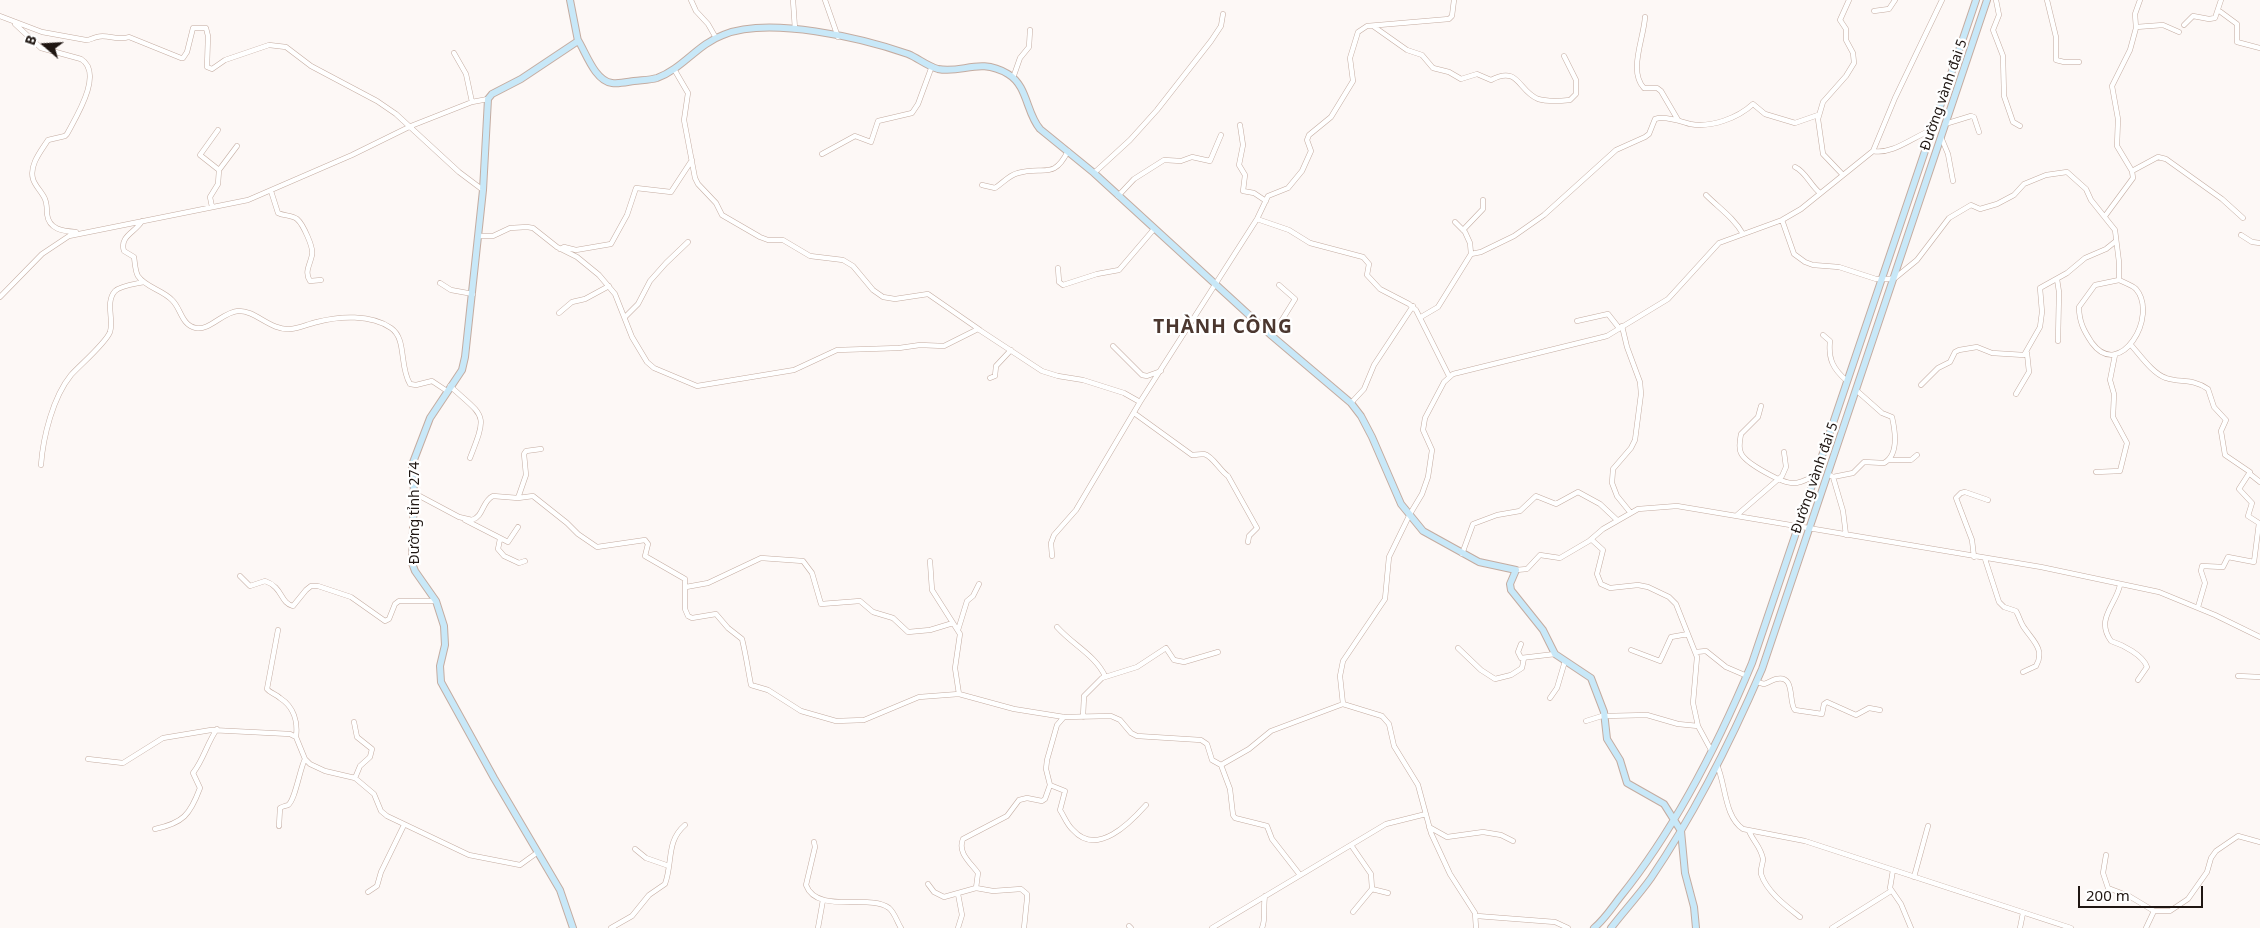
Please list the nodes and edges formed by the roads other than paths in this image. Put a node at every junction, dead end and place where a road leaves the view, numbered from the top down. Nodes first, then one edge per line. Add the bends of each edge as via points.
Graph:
1 (570, 0) edge
2 (691, 0) edge
3 (793, 0) edge
4 (825, 0) edge
5 (1454, 0) edge
6 (1849, 0) edge
7 (1895, 0) edge
8 (1942, 0) edge
9 (1976, 0) edge
10 (1987, 0) edge
11 (1996, 0) edge
12 (2047, 0) edge
13 (2140, 0) edge
14 (2221, 0) edge
15 (1874, 10) dead end
16 (2218, 10) junction
17 (1222, 14) dead end
18 (0, 16) edge
19 (1645, 17) dead end
20 (12, 22) junction
21 (2184, 25) dead end
22 (1373, 26) junction
23 (2136, 27) junction
24 (795, 30) junction
25 (1030, 30) dead end
26 (2179, 32) dead end
27 (838, 37) junction
28 (716, 38) junction
29 (578, 40) junction
30 (2260, 48) edge
31 (454, 53) dead end
32 (1564, 56) dead end
33 (2079, 62) dead end
34 (932, 66) junction
35 (674, 68) junction
36 (1013, 78) junction
37 (488, 99) junction
38 (472, 102) junction
39 (1818, 115) junction
40 (1678, 120) junction
41 (1946, 124) junction
42 (1240, 125) dead end
43 (411, 126) junction
44 (2020, 126) dead end
45 (218, 130) dead end
46 (1932, 130) junction
47 (1979, 132) dead end
48 (1221, 135) dead end
49 (1941, 137) junction
50 (238, 146) dead end
51 (1068, 151) junction
52 (1873, 151) junction
53 (822, 154) dead end
54 (692, 160) junction
55 (1795, 167) dead end
56 (218, 170) junction
57 (2132, 172) junction
58 (1094, 173) junction
59 (1843, 175) junction
60 (1953, 181) dead end
61 (982, 185) dead end
62 (483, 190) junction
63 (271, 191) junction
64 (1820, 193) junction
65 (1706, 195) dead end
66 (1118, 196) junction
67 (1483, 200) dead end
68 (1266, 201) junction
69 (212, 207) junction
70 (2105, 216) junction
71 (2243, 218) dead end
72 (1257, 219) junction
73 (1782, 220) junction
74 (142, 221) junction
75 (1456, 222) dead end
76 (1154, 229) junction
77 (1463, 230) junction
78 (78, 233) junction
79 (1743, 234) junction
80 (2241, 235) dead end
81 (479, 236) junction
82 (2116, 241) junction
83 (688, 242) dead end
84 (2260, 243) edge
85 (560, 249) junction
86 (1471, 254) junction
87 (1058, 268) dead end
88 (1894, 278) junction
89 (1882, 279) junction
90 (2057, 279) junction
91 (321, 280) dead end
92 (2119, 280) junction
93 (144, 282) junction
94 (440, 283) dead end
95 (1279, 285) dead end
96 (609, 286) junction
97 (1216, 286) junction
98 (473, 294) junction
99 (0, 297) edge
100 (1413, 306) junction
101 (559, 313) dead end
102 (625, 317) junction
103 (1421, 317) junction
104 (1578, 321) dead end
105 (1621, 327) junction
106 (980, 330) junction
107 (1823, 335) dead end
108 (1272, 336) junction
109 (2058, 342) dead end
110 (2131, 345) junction
111 (1113, 346) dead end
112 (1011, 350) junction
113 (2027, 353) junction
114 (2115, 355) junction
115 (1162, 371) junction
116 (1449, 376) junction
117 (990, 378) dead end
118 (1847, 381) junction
119 (1921, 385) dead end
120 (448, 389) junction
121 (1856, 390) junction
122 (2016, 394) dead end
123 (1140, 402) junction
124 (1351, 403) junction
125 (1761, 406) dead end
126 (1134, 413) junction
127 (541, 448) dead end
128 (1784, 452) dead end
129 (1917, 455) dead end
130 (470, 458) dead end
131 (1888, 460) junction
132 (41, 465) dead end
133 (2096, 472) dead end
134 (2250, 474) junction
135 (1816, 475) junction
136 (1830, 476) junction
137 (1779, 479) junction
138 (2260, 482) edge
139 (414, 494) junction
140 (518, 498) junction
141 (1988, 500) dead end
142 (1630, 512) junction
143 (1410, 514) junction
144 (1737, 515) junction
145 (459, 517) junction
146 (1617, 520) junction
147 (1799, 526) junction
148 (518, 527) dead end
149 (1810, 528) junction
150 (1846, 535) junction
151 (500, 539) junction
152 (1592, 540) junction
153 (1248, 542) dead end
154 (1462, 554) junction
155 (1052, 556) dead end
156 (1974, 557) junction
157 (1984, 559) junction
158 (525, 561) dead end
159 (930, 561) dead end
160 (1516, 570) junction
161 (240, 576) dead end
162 (979, 584) dead end
163 (2120, 585) junction
164 (686, 587) junction
165 (436, 601) junction
166 (2198, 607) junction
167 (953, 623) junction
168 (1057, 627) dead end
169 (278, 630) dead end
170 (958, 630) junction
171 (1688, 634) junction
172 (2260, 637) edge
173 (1521, 644) dead end
174 (1458, 648) dead end
175 (1631, 650) dead end
176 (1218, 652) dead end
177 (1696, 652) junction
178 (1555, 654) junction
179 (1524, 658) junction
180 (1565, 661) junction
181 (2024, 672) dead end
182 (1105, 676) junction
183 (1747, 676) junction
184 (2238, 676) dead end
185 (2260, 677) edge
186 (2138, 680) dead end
187 (1757, 682) junction
188 (959, 694) junction
189 (1550, 698) dead end
190 (1344, 704) junction
191 (1880, 710) dead end
192 (1605, 715) junction
193 (1064, 717) junction
194 (1083, 717) junction
195 (1586, 721) dead end
196 (354, 722) dead end
197 (1698, 726) junction
198 (217, 729) junction
199 (296, 737) junction
200 (1711, 750) junction
201 (88, 759) dead end
202 (306, 759) junction
203 (1717, 764) junction
204 (1221, 765) junction
205 (355, 778) junction
206 (1050, 785) junction
207 (1146, 805) dead end
208 (1426, 814) junction
209 (1673, 818) junction
210 (404, 825) junction
211 (685, 825) dead end
212 (279, 826) dead end
213 (1928, 826) dead end
214 (1429, 827) junction
215 (155, 829) dead end
216 (1680, 830) junction
217 (1749, 831) junction
218 (1513, 841) dead end
219 (814, 842) dead end
220 (2260, 842) edge
221 (1350, 845) junction
222 (635, 849) dead end
223 (538, 852) junction
224 (2106, 855) dead end
225 (669, 866) junction
226 (1893, 870) junction
227 (1300, 875) junction
228 (1914, 877) junction
229 (928, 884) dead end
230 (976, 888) junction
231 (1372, 889) junction
232 (1891, 891) junction
233 (368, 892) dead end
234 (1388, 893) dead end
235 (958, 894) junction
236 (1265, 896) junction
237 (823, 900) junction
238 (2154, 911) junction
239 (1353, 912) dead end
240 (2023, 913) junction
241 (1476, 916) junction
242 (1800, 917) dead end
243 (573, 928) edge
244 (611, 928) edge
245 (818, 928) edge
246 (902, 928) edge
247 (958, 928) edge
248 (1024, 928) edge
249 (1212, 928) edge
250 (1262, 928) edge
251 (1476, 928) edge
252 (1568, 928) edge
253 (1594, 928) edge
254 (1611, 928) edge
255 (1696, 928) edge
256 (1832, 928) edge
257 (1911, 928) edge
258 (2020, 928) edge
259 (2071, 928) edge
260 (2146, 928) edge

1 - 29 main road
2 - 28 street
3 - 24 street
4 - 27 street
5 - 22 street via 1449,19
6 - 39 street via 1840,20 1846,29 1846,40 1854,63 1823,102
7 - 15 street via 1889,9
8 - 52 street
9 - 46 main road, Đường vành đai 5
10 - 41 main road, Đường vành đai 5
11 - 44 street via 1999,15 1993,30 2004,56 2004,93 2013,122
12 - 33 street via 2056,37 2056,60
13 - 23 street via 2135,14
14 - 16 street
16 - 21 street via 2212,19 2193,16
16 - 30 street via 2236,24 2237,42
17 - 58 street via 1221,26 1211,41 1157,110
18 - 20 street
19 - 40 street via 1643,40 1636,62 1638,79 1644,88 1661,91
20 - 43 street via 42,32 86,40 98,36 129,37 180,58 187,52 193,28 203,26 208,33 207,67 212,69 223,61 269,45 286,47 310,66 382,104
20 - 78 street via 42,48 81,59 88,70 88,94 67,134 48,140 33,169 33,178 46,201 49,222 53,227
22 - 32 street via 1407,50 1422,54 1435,69 1461,79 1477,74 1491,80 1500,75 1509,76 1540,99 1570,100 1576,94 1576,80
22 - 68 street via 1361,29 1355,36 1350,60 1353,81 1331,117 1309,135 1307,140 1311,151 1302,171 1287,190 1270,194
23 - 26 street via 2163,25
23 - 57 street via 2129,53 2112,86 2118,146
24 - 27 main road
24 - 28 main road via 748,28
25 - 36 street via 1029,47 1020,58
27 - 34 main road via 907,54
28 - 35 main road
29 - 35 main road via 599,76 610,83 652,79
29 - 37 main road
31 - 38 street via 466,74
34 - 36 main road via 945,70 984,66 1001,70
34 - 53 street via 912,113 878,121 871,142 855,136
35 - 54 street via 688,93 684,120
36 - 51 main road via 1036,124
37 - 38 street
37 - 62 main road, Đường tỉnh 274
38 - 43 street
39 - 40 street via 1796,123 1765,114 1753,104 1741,114 1717,122 1693,124
39 - 59 street via 1823,154
40 - 86 street via 1656,119 1646,137 1616,150 1541,217 1510,238
41 - 47 street via 1971,116
41 - 49 main road, Đường vành đai 5
42 - 68 street via 1243,145 1239,165 1245,175 1243,192 1254,193
43 - 62 street
43 - 63 street
45 - 56 street via 200,155
46 - 52 street via 1897,146
46 - 89 main road, Đường vành đai 5
48 - 66 street via 1210,161 1192,157 1182,161 1164,160 1134,179
49 - 60 street
49 - 88 main road, Đường vành đai 5
50 - 56 street
51 - 58 main road
51 - 61 street via 1055,169 1021,172 995,188
52 - 59 street
54 - 85 street via 670,192 636,188 611,244 576,250
54 - 106 street via 696,181 716,203 722,215 764,239 783,240 810,256 848,262 872,290 883,297 894,299 928,294
55 - 64 street via 1802,170 1811,186
56 - 69 street via 218,184 210,197
57 - 70 street via 2131,182
57 - 71 street via 2158,157 2166,159
58 - 66 main road
59 - 64 street
62 - 81 main road, Đường tỉnh 274
63 - 69 street via 240,202
63 - 91 street via 278,213 295,218 306,234 313,252 307,269 308,279 313,282
64 - 73 street
65 - 79 street via 1736,222
66 - 76 main road
67 - 77 street via 1483,209
68 - 72 street
69 - 74 street
70 - 82 street via 2115,230
70 - 88 street via 2086,189 2069,173 2046,175 2024,184 2014,195 1997,204 1980,210 1971,205 1948,218 1916,260
72 - 97 street
72 - 100 street via 1289,230 1310,243 1363,257 1369,264 1367,275 1376,285
73 - 79 street
73 - 89 street via 1794,254 1805,262
74 - 78 street
74 - 93 street via 122,245 124,251 134,257 138,276
75 - 77 street
76 - 87 street via 1119,270 1063,286 1059,282
76 - 97 main road
77 - 86 street via 1470,243
78 - 99 street via 54,244
79 - 105 street via 1718,243 1672,295
80 - 84 street
81 - 85 street via 494,236 510,228 527,226
81 - 98 main road, Đường tỉnh 274
82 - 90 street
82 - 92 street
83 - 102 street via 660,269 638,304
85 - 96 street via 577,257
86 - 103 street via 1438,307
88 - 89 street
88 - 121 main road, Đường vành đai 5
89 - 118 main road, Đường vành đai 5
90 - 109 street
90 - 113 street via 2040,288 2040,327
92 - 110 street via 2135,288 2143,309
92 - 114 street via 2095,285 2079,307 2082,327 2095,346 2101,352
93 - 120 street via 172,300 182,319 196,328 237,311 284,329 359,318 383,323 400,338 402,364 410,384 416,386 432,381
93 - 132 street via 114,292 110,332 57,396
94 - 98 street via 451,290
95 - 108 street via 1295,299
96 - 101 street via 572,302
96 - 102 street
97 - 108 main road
97 - 115 street
98 - 120 main road, Đường tỉnh 274 via 464,366
100 - 103 street
100 - 124 street via 1374,366 1364,389
102 - 106 street via 638,350 650,365 697,386 794,370 837,350 944,346 972,330
103 - 116 street
104 - 105 street via 1608,314
105 - 116 street via 1602,337
105 - 142 street via 1641,394 1633,444 1613,469 1612,484
106 - 112 street
107 - 118 street via 1830,340 1831,361
108 - 124 main road
110 - 114 street
110 - 134 street via 2161,376 2188,380 2208,389 2214,407 2226,420 2221,431 2225,454
111 - 115 street via 1142,375
112 - 117 street via 995,367 995,376
112 - 123 street via 1047,373 1083,380 1124,393
113 - 119 street via 2008,356 1977,347 1958,350 1950,362 1938,368
113 - 122 street via 2029,372
114 - 133 street via 2110,380 2114,394 2112,417 2127,443 2120,471
115 - 123 street
116 - 143 street via 1424,418 1423,430 1432,456 1425,486
118 - 135 main road, Đường vành đai 5
120 - 130 street via 477,411 482,420
120 - 139 main road, Đường tỉnh 274 via 430,418 414,457
121 - 131 street via 1881,412 1892,417 1896,436
121 - 136 main road, Đường vành đai 5
123 - 126 street
124 - 143 main road via 1372,437 1401,504
125 - 137 street via 1758,417 1741,434 1740,452
126 - 153 street via 1192,455 1210,457 1228,476 1257,528
126 - 155 street via 1076,510 1052,539
127 - 140 street via 524,454 526,474
128 - 137 street via 1786,467
129 - 131 street via 1911,460
131 - 136 street via 1884,463 1864,462 1856,472
134 - 138 street
134 - 166 street via 2240,489 2252,503 2248,516 2259,523 2254,562 2228,557 2223,567 2202,566 2205,583
135 - 137 street via 1794,483
135 - 147 main road, Đường vành đai 5
136 - 149 main road, Đường vành đai 5
136 - 150 street via 1843,511
137 - 144 street
139 - 145 street
139 - 165 main road, Đường tỉnh 274 via 412,564
140 - 145 street via 493,496 477,518
140 - 164 street via 536,497 597,547 645,540 648,544 645,556 683,576
141 - 156 street via 1965,492 1956,498 1972,540
142 - 144 street via 1673,506
142 - 146 street
143 - 154 main road via 1426,533
143 - 190 street via 1389,557 1384,599 1343,661 1340,676
144 - 147 street
145 - 151 street
146 - 152 street
146 - 154 street via 1600,504 1578,492 1556,504 1536,496 1520,512 1496,515 1474,524
147 - 149 street
147 - 183 main road, Đường vành đai 5
148 - 151 street via 510,541
149 - 150 street
149 - 187 main road, Đường vành đai 5
150 - 156 street
151 - 158 street via 498,549 502,555 519,563
152 - 160 street via 1560,558 1540,555 1527,568
152 - 171 street via 1603,550 1597,574 1601,584 1610,588 1643,586 1669,597 1676,604
154 - 160 main road via 1482,563
156 - 157 street
157 - 163 street via 2041,567
157 - 181 street via 1999,602 2016,611 2040,652 2036,666
159 - 167 street via 932,590
160 - 178 main road via 1510,588 1543,630
161 - 165 street via 250,586 265,581 276,586 286,603 293,606 311,586 318,586 351,597 385,622 390,619 399,600
162 - 170 street via 968,601
163 - 166 street via 2165,594
163 - 186 street via 2108,608 2106,631 2111,641 2124,646 2145,663 2147,667
164 - 167 street via 708,583 761,558 795,559 803,561 812,573 821,604 860,601 873,612 894,618 908,632
164 - 188 street via 685,609 688,616 716,614 742,639 752,685 768,690 801,711 836,721 854,722 920,697
165 - 223 main road, Đường tỉnh 274 via 446,635 440,666 442,682
166 - 172 street
167 - 170 street
168 - 182 street via 1091,656
169 - 199 street via 267,689 284,701 293,713 297,721
170 - 188 street via 960,638 955,668
171 - 175 street via 1671,637 1660,661
171 - 177 street
173 - 179 street via 1518,652
174 - 179 street via 1495,679 1522,668
176 - 182 street via 1181,662 1174,660 1166,648 1138,667
177 - 183 street via 1706,651 1726,667
177 - 197 street via 1693,698
178 - 179 street
178 - 180 main road
180 - 189 street via 1557,688
180 - 192 main road via 1591,678
182 - 194 street via 1084,696
183 - 200 main road, Đường vành đai 5
184 - 185 street
187 - 191 street via 1786,681 1795,710 1822,714 1827,702 1856,715 1869,708
187 - 203 main road, Đường vành đai 5
188 - 193 street via 1014,710
190 - 204 street via 1271,731 1249,749
190 - 208 street via 1377,713 1386,719 1394,746 1418,785
192 - 195 street
192 - 197 street via 1647,715
192 - 209 main road via 1607,739 1620,760 1627,783 1664,804
193 - 194 street
193 - 206 street via 1057,725 1047,760
194 - 204 street via 1116,718 1137,736 1201,740 1207,744 1215,764
196 - 205 street via 357,737 372,749
197 - 200 street
198 - 199 street
198 - 201 street via 163,738 122,763
198 - 215 street via 209,740 201,763 192,773 200,788 188,812 174,825
199 - 202 street
200 - 209 main road, Đường vành đai 5
202 - 205 street via 317,768
202 - 212 street via 298,775 292,801 280,808
203 - 216 main road, Đường vành đai 5
203 - 217 street via 1731,815 1738,825
204 - 227 street via 1230,789 1233,816 1267,826 1276,844
205 - 210 street via 374,794 383,814
206 - 207 street via 1064,791 1060,810 1072,830 1096,840 1115,833
206 - 230 street via 1044,800 1019,800 1007,816 963,839 964,857 978,874
208 - 214 street
208 - 221 street via 1392,821
209 - 216 main road
209 - 253 main road, Đường vành đai 5 via 1641,871
210 - 223 street via 483,860 520,865
210 - 233 street via 381,872 378,886
211 - 225 street via 672,842
213 - 228 street
214 - 218 street via 1447,837 1483,832 1496,833
214 - 241 street via 1452,879
216 - 254 main road, Đường vành đai 5 via 1651,878
216 - 255 main road
217 - 226 street via 1805,841
217 - 242 street via 1758,844 1763,861 1761,872 1768,887
219 - 237 street via 806,885
220 - 238 street via 2236,836 2213,854 2207,872 2186,901 2170,911
221 - 227 street
221 - 231 street via 1371,874
222 - 225 street via 646,858
223 - 243 main road, Đường tỉnh 274 via 560,890
224 - 238 street via 2103,873 2108,888
225 - 244 street via 663,886 649,895 632,916
226 - 228 street
226 - 232 street
227 - 236 street
228 - 240 street
229 - 235 street via 939,896
230 - 235 street
230 - 248 street via 1024,891 1027,899
231 - 234 street
231 - 239 street
232 - 256 street
232 - 257 street via 1901,904
235 - 247 street via 962,915
236 - 249 street
236 - 250 street
237 - 245 street
237 - 246 street via 844,904 881,904 890,909
238 - 260 street
240 - 258 street
240 - 259 street
241 - 251 street
241 - 252 street via 1555,922

